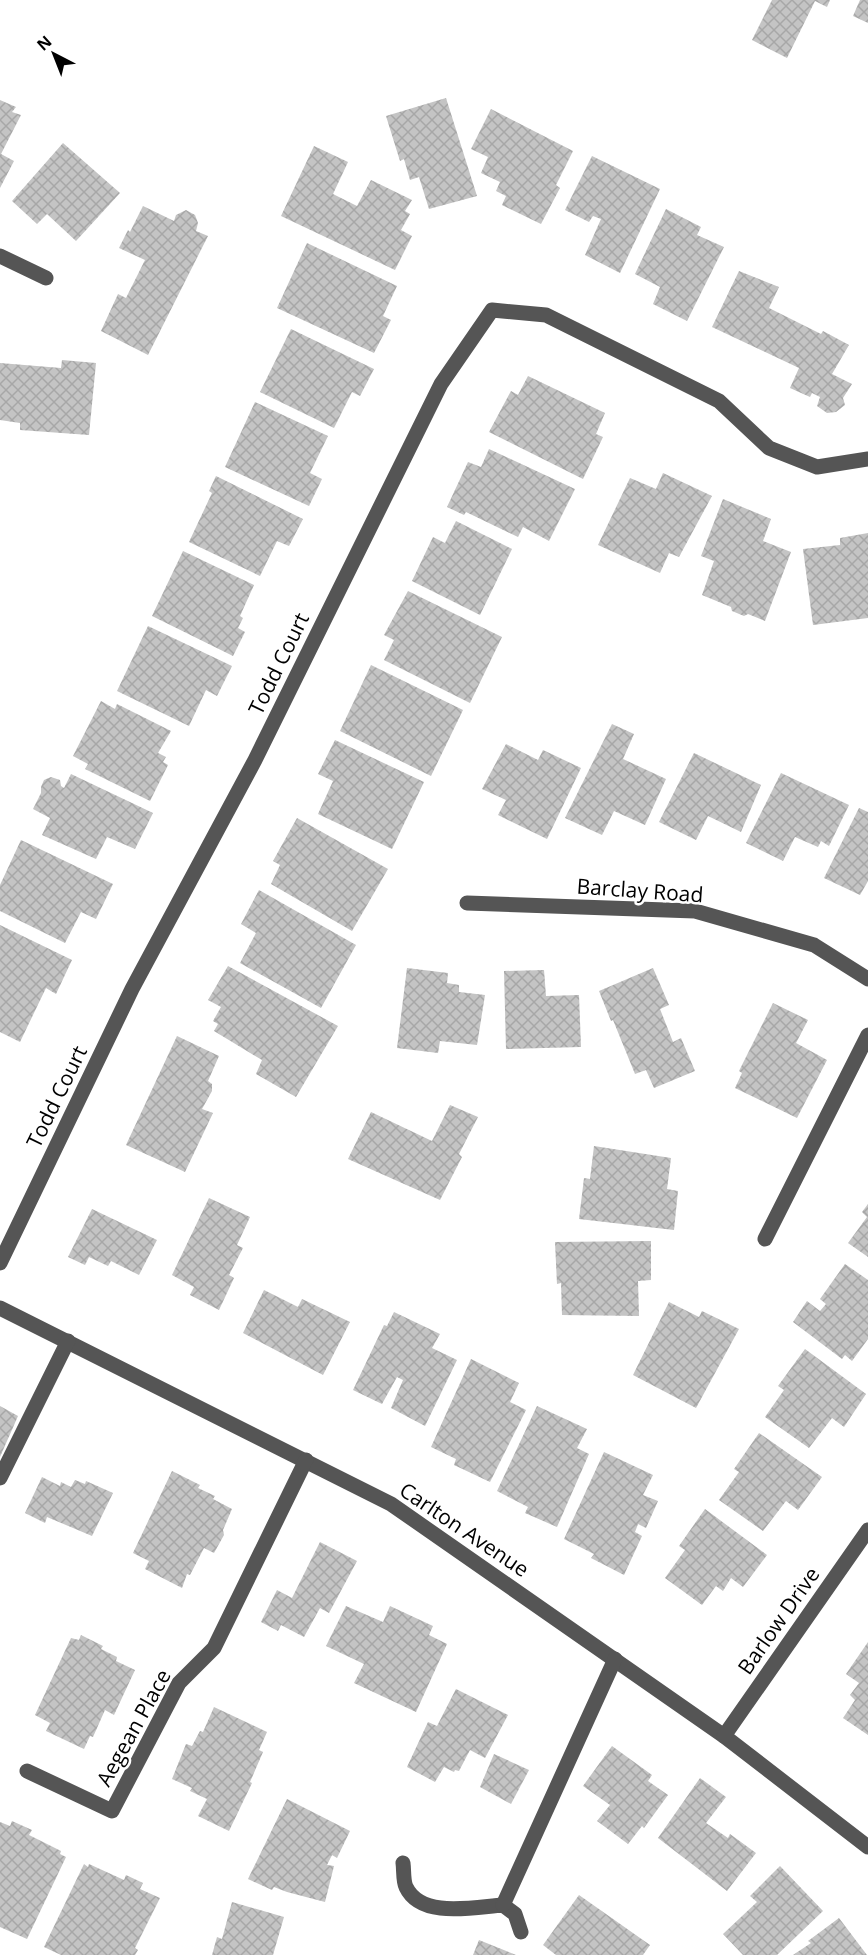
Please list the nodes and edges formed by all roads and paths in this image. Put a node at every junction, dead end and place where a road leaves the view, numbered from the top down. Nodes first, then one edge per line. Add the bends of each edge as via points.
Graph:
1 (0, 256) edge
2 (46, 278) dead end
3 (868, 459) edge
4 (467, 903) dead end
5 (868, 980) edge
6 (868, 1035) edge
7 (765, 1239) dead end
8 (0, 1263) edge
9 (0, 1308) edge
10 (68, 1341) junction
11 (306, 1460) junction
12 (0, 1478) edge
13 (868, 1530) edge
14 (615, 1659) junction
15 (724, 1736) junction
16 (27, 1771) dead end
17 (868, 1847) edge
18 (404, 1863) dead end
19 (503, 1905) junction
20 (521, 1932) dead end

1 - 2 street
3 - 8 street, Todd Court via 816,467 769,448 719,401 546,315 492,310 441,384 255,760 132,989
4 - 5 street, Barclay Road via 695,912 814,945
6 - 7 street
9 - 10 street, Carlton Avenue
10 - 11 street, Carlton Avenue
10 - 12 street
11 - 14 street, Carlton Avenue via 391,1504
11 - 16 street, Aegean Place via 214,1648 178,1683 112,1810
13 - 15 street, Barlow Drive
14 - 15 street, Carlton Avenue
14 - 19 street
15 - 17 street, Carlton Avenue
18 - 19 street via 405,1886 419,1903 451,1910
19 - 20 street via 515,1914

